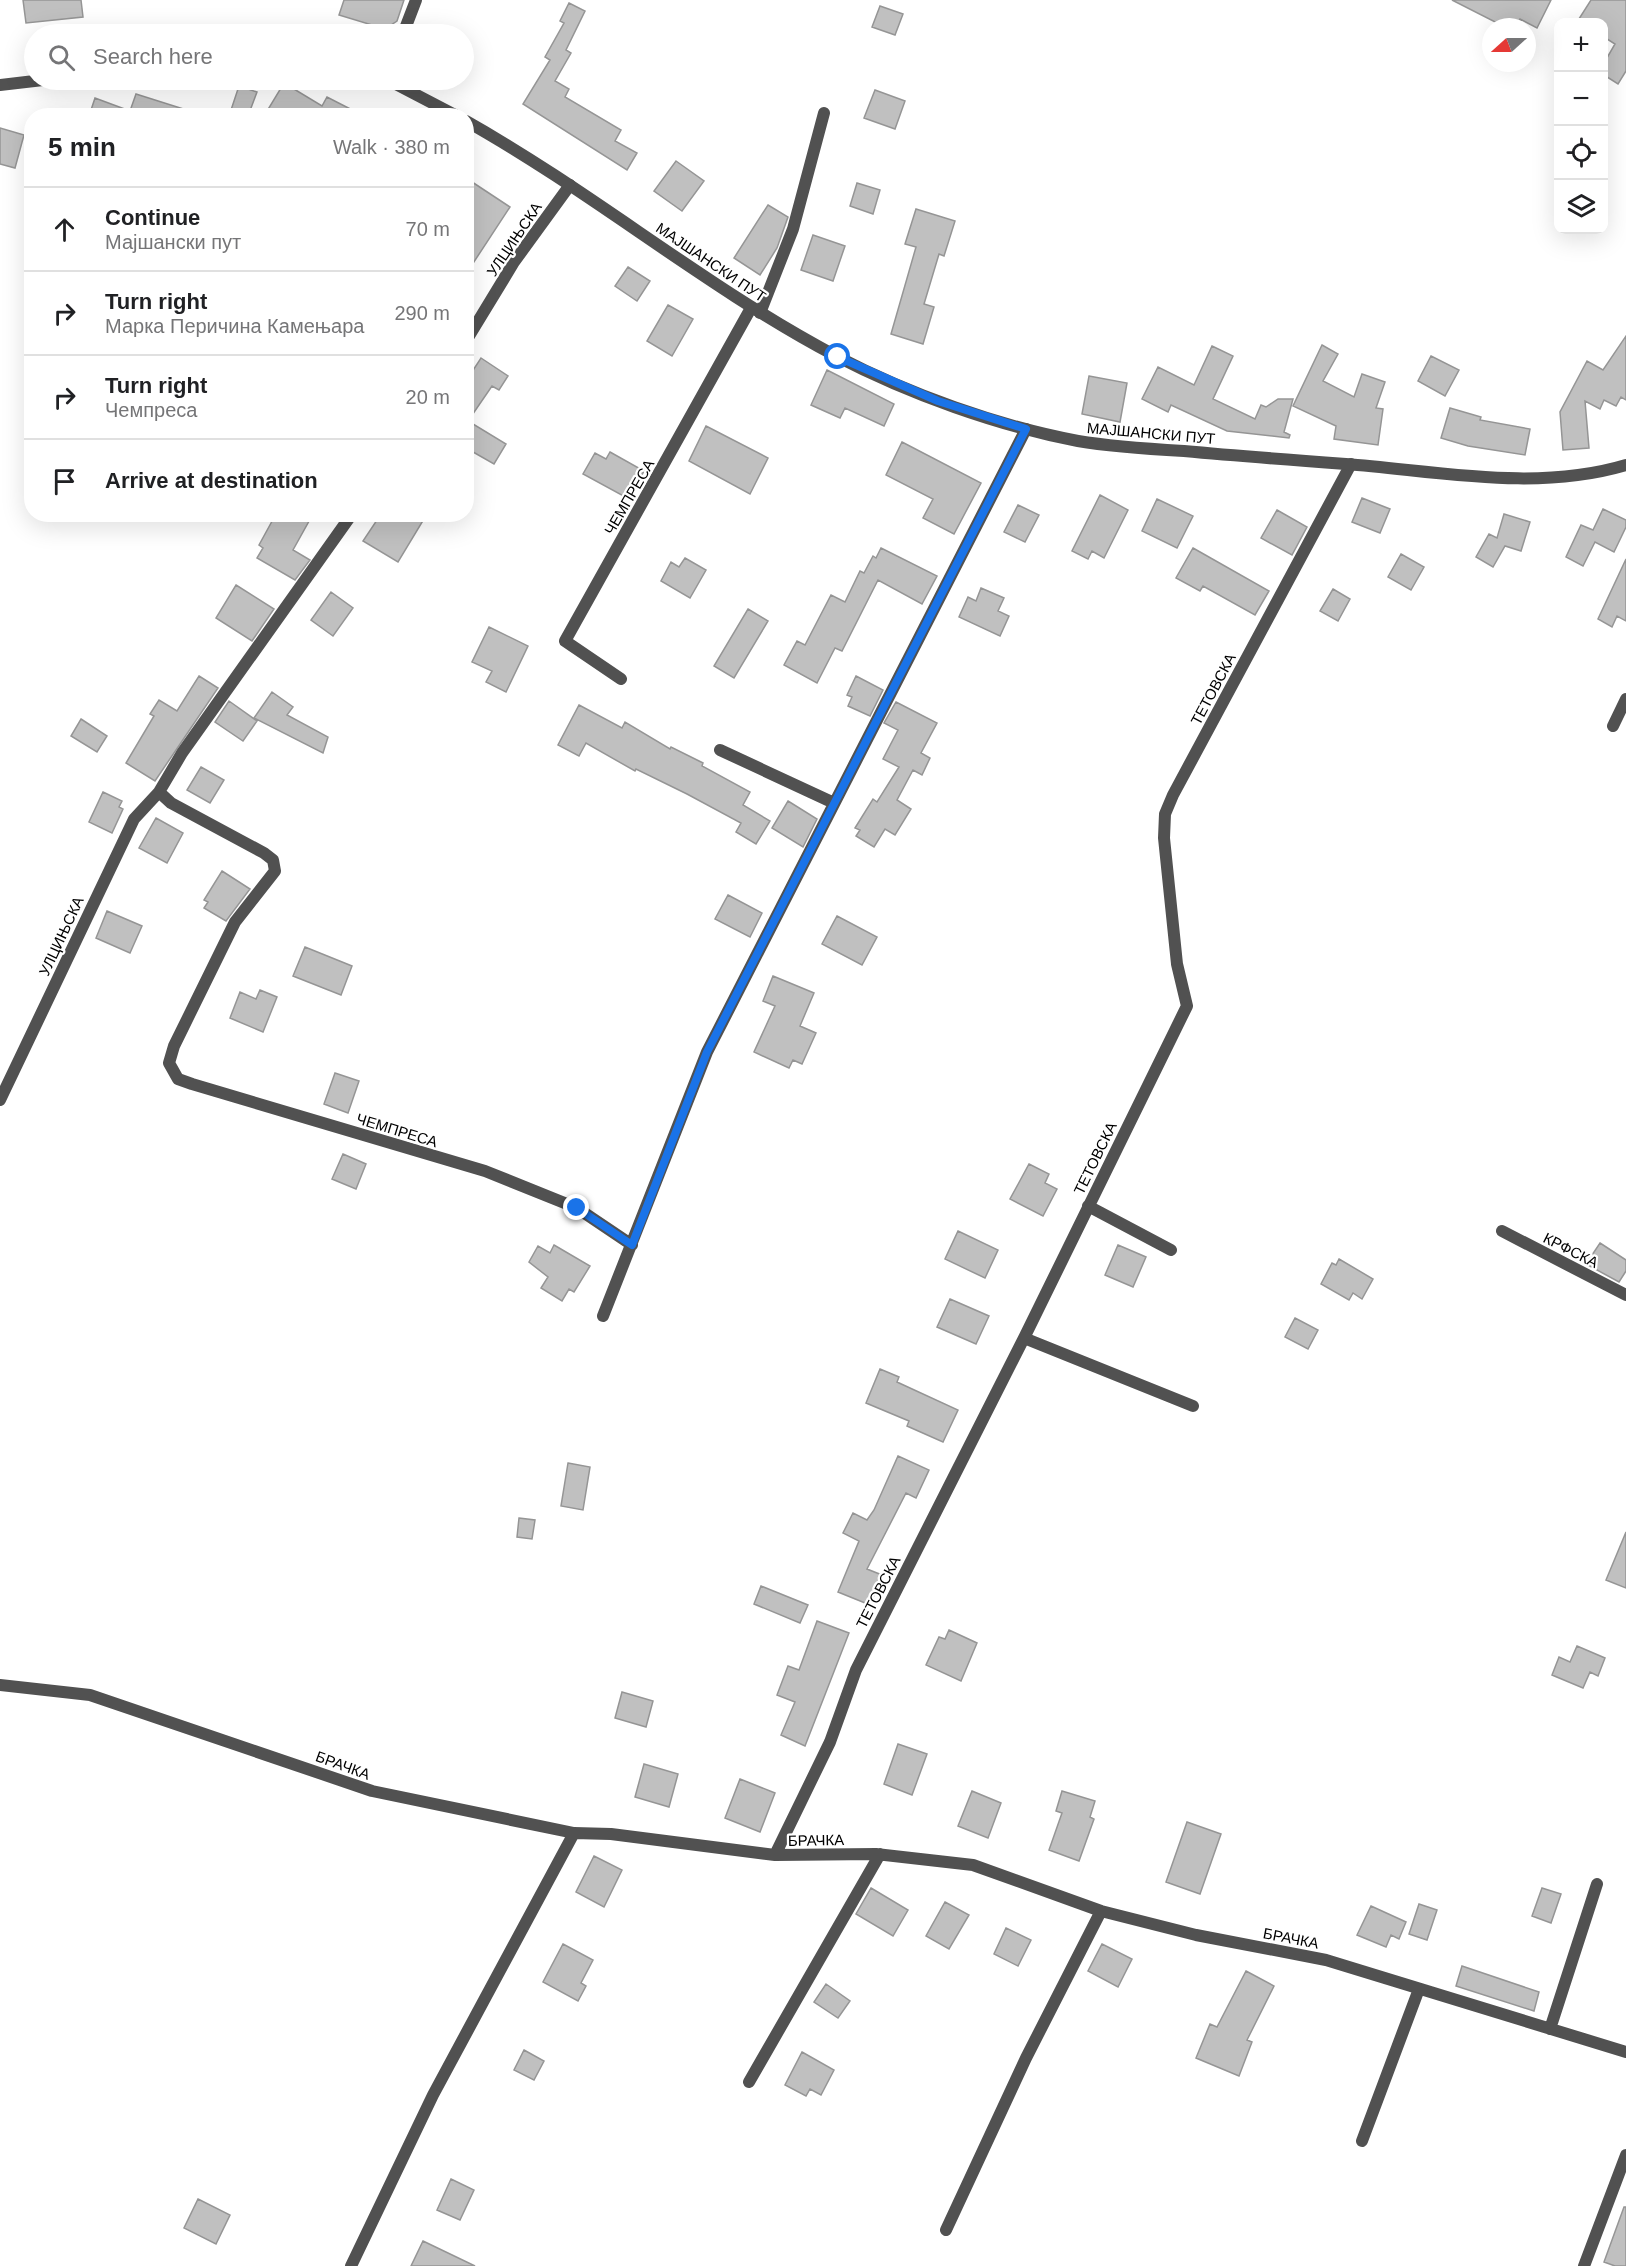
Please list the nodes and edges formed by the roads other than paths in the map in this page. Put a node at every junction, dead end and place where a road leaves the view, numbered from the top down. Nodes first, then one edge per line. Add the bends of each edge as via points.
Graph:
1 (416, 0) edge
2 (406, 24) edge
3 (24, 82) edge
4 (0, 85) edge
5 (407, 90) edge
6 (442, 108) edge
7 (824, 113) dead end
8 (474, 126) edge
9 (570, 185) junction
10 (756, 310) junction
11 (474, 328) edge
12 (1026, 429) junction
13 (1351, 464) junction
14 (1626, 465) edge
15 (346, 522) edge
16 (621, 679) dead end
17 (1626, 699) edge
18 (1613, 726) dead end
19 (720, 750) dead end
20 (159, 792) junction
21 (834, 803) junction
22 (0, 1100) edge
23 (1088, 1206) junction
24 (1502, 1231) dead end
25 (632, 1245) junction
26 (1171, 1250) dead end
27 (1626, 1295) edge
28 (603, 1316) dead end
29 (1024, 1338) junction
30 (1193, 1406) dead end
31 (0, 1685) edge
32 (574, 1833) junction
33 (880, 1854) junction
34 (776, 1855) junction
35 (1597, 1884) dead end
36 (1101, 1911) junction
37 (1419, 1989) junction
38 (1550, 2029) junction
39 (1626, 2052) edge
40 (748, 2082) dead end
41 (1362, 2141) dead end
42 (1626, 2155) edge
43 (946, 2230) dead end
44 (351, 2266) edge
45 (1584, 2266) edge

1 - 2 street
3 - 4 street
5 - 6 street
7 - 10 street via 793,229
8 - 9 street, МАЈШАНСКИ ПУТ
9 - 10 street, МАЈШАНСКИ ПУТ
9 - 11 street, УЛЦИЊСКА via 514,262
10 - 12 street, МАЈШАНСКИ ПУТ via 838,357 938,401
10 - 16 street, ЧЕМПРЕСА via 565,641
12 - 13 street, МАЈШАНСКИ ПУТ via 1110,446
12 - 21 street
13 - 14 street, МАЈШАНСКИ ПУТ via 1543,478 1596,474
13 - 23 street, ТЕТОВСКА via 1165,814 1177,964 1187,1006
15 - 20 street, УЛЦИЊСКА via 182,753
17 - 18 street
19 - 21 street
20 - 22 street, УЛЦИЊСКА via 134,819
20 - 25 street, ЧЕМПРЕСА via 171,803 264,853 273,860 275,871 235,922 174,1046 169,1063 178,1079 485,1171 577,1208
21 - 25 street via 707,1052
23 - 26 street
23 - 29 street, ТЕТОВСКА
24 - 27 street, КРФСКА
25 - 28 street
29 - 30 street
29 - 34 street, ТЕТОВСКА via 856,1670 830,1742
31 - 32 street, БРАЧКА via 90,1695 372,1791
32 - 34 street, БРАЧКА via 611,1833
32 - 44 street via 433,2095
33 - 34 street, БРАЧКА
33 - 36 street, БРАЧКА via 973,1865
33 - 40 street
35 - 38 street
36 - 37 street, БРАЧКА via 1196,1935 1326,1960
36 - 43 street via 1026,2058
37 - 38 street, БРАЧКА
37 - 41 street
38 - 39 street, БРАЧКА
42 - 45 street

